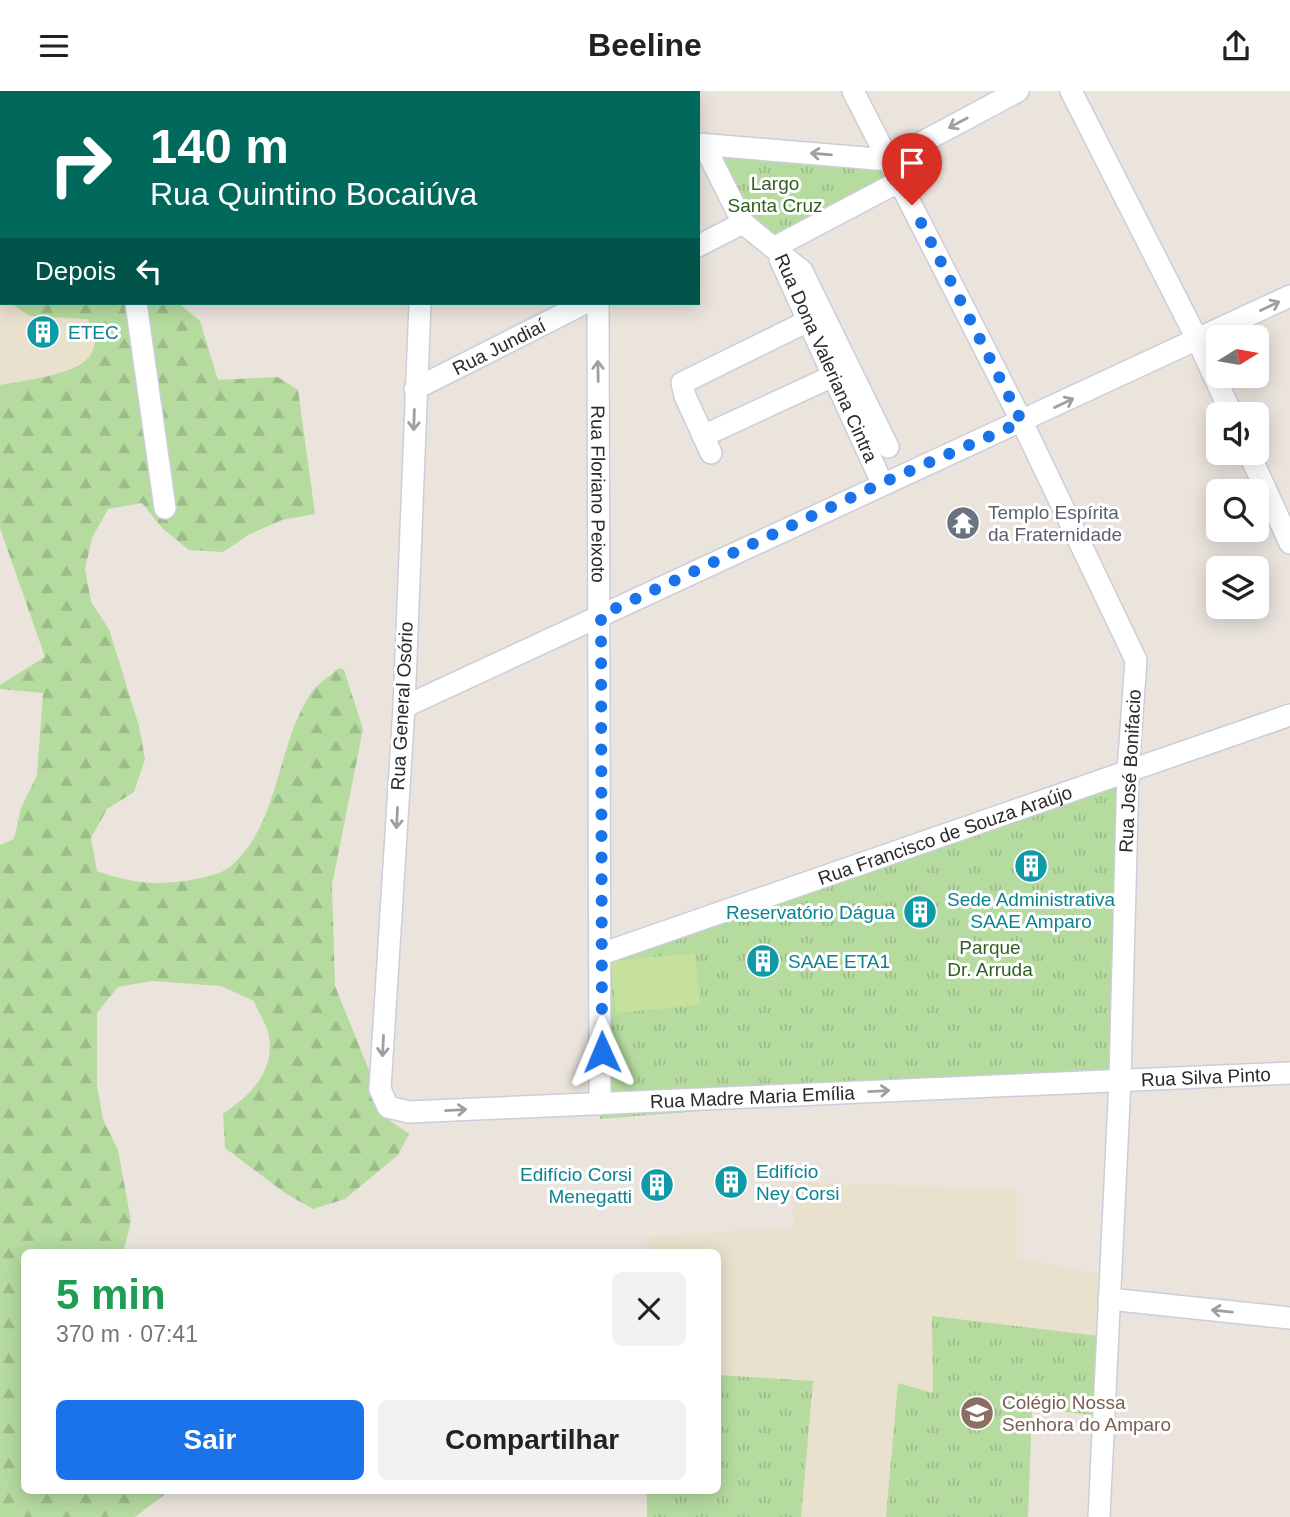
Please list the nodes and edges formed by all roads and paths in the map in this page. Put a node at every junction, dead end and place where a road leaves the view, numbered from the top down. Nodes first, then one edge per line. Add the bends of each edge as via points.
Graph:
1 (853, 91) edge
2 (1018, 91) edge
3 (1071, 91) edge
4 (701, 145) edge
5 (889, 160) junction
6 (900, 181) junction
7 (743, 223) junction
8 (700, 245) edge
9 (775, 247) junction
10 (1290, 296) edge
11 (136, 305) edge
12 (420, 305) edge
13 (581, 305) edge
14 (598, 305) edge
15 (808, 321) junction
16 (1198, 341) junction
17 (834, 376) junction
18 (415, 389) junction
19 (1226, 402) edge
20 (1022, 422) junction
21 (888, 447) dead end
22 (1254, 465) edge
23 (882, 483) junction
24 (165, 508) dead end
25 (1290, 543) edge
26 (601, 615) junction
27 (404, 708) junction
28 (1290, 715) edge
29 (1128, 771) junction
30 (601, 954) junction
31 (1290, 1073) edge
32 (1120, 1080) junction
33 (600, 1104) junction
34 (388, 1107) joint
35 (1109, 1299) junction
36 (1290, 1318) edge
37 (1099, 1517) edge

1 - 5 street, Rua José Bonifacio
2 -> 5 street
3 - 16 street
5 -> 4 street
4 - 7 street
5 - 6 street, Rua José Bonifacio
6 - 9 street
6 - 20 street, Rua José Bonifacio
7 - 8 street
7 - 9 street
9 - 15 street, Rua Dona Valeriana Cintra
9 - 21 street, Rua Dona Valeriana Cintra via 802,271
16 -> 10 street
11 - 24 street
12 - 18 street, Rua General Osório
13 - 18 street, Rua Jundiaí
26 -> 14 street, Rua Floriano Peixoto
15 - 17 street, Rua Dona Valeriana Cintra
15 - 17 street via 682,383 707,445
16 - 19 street
20 -> 16 street
17 - 23 street, Rua Dona Valeriana Cintra
18 -> 27 street, Rua General Osório
20 - 23 street
20 - 29 street, Rua José Bonifacio via 1136,660
22 - 25 street
23 - 26 street
26 - 27 street
26 - 30 street, Rua Floriano Peixoto
27 -> 34 street, Rua General Osório via 380,1089
28 - 29 street, Rua Francisco de Souza Araújo
29 - 30 street, Rua Francisco de Souza Araújo
29 - 32 street, Rua José Bonifacio
30 - 33 street, Rua Floriano Peixoto
31 - 32 street, Rua Silva Pinto
33 -> 32 street, Rua Madre Maria Emília
32 - 35 street, Rua José Bonifacio
34 -> 33 street, Rua Madre Maria Emília via 409,1112
36 -> 35 street
35 - 37 street, Rua José Bonifacio

